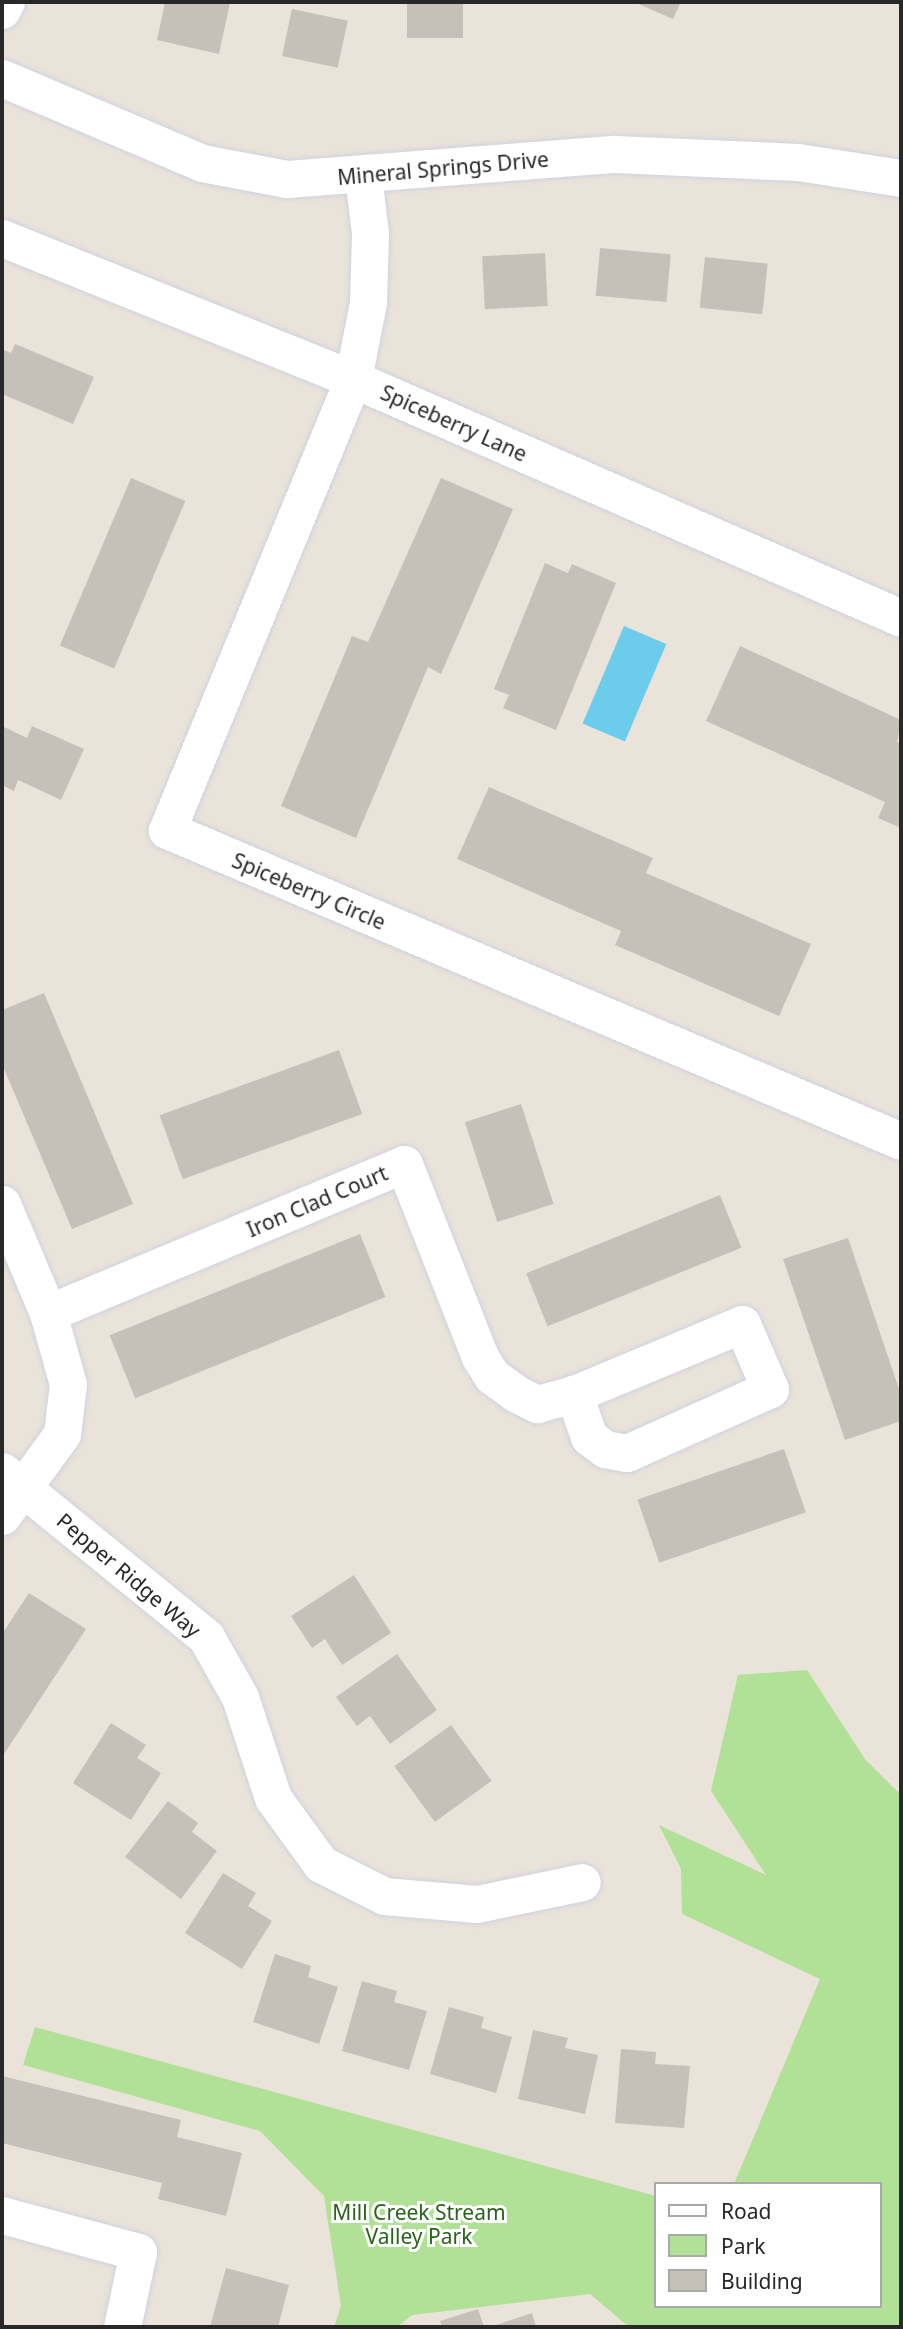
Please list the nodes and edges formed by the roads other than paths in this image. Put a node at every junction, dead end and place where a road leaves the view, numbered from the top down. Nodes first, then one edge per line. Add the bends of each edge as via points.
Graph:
1 (6, 2) edge
2 (2, 10) edge
3 (2, 78) edge
4 (363, 176) junction
5 (901, 178) edge
6 (2, 238) edge
7 (353, 379) junction
8 (901, 618) edge
9 (901, 1141) edge
10 (2, 1204) edge
11 (48, 1313) junction
12 (574, 1394) junction
13 (9, 1492) edge
14 (582, 1882) dead end
15 (2, 2216) edge
16 (122, 2327) edge

1 - 2 street
3 - 4 street, Mineral Springs Drive via 202,163 287,179
4 - 5 street, Mineral Springs Drive via 615,154 798,162
4 - 7 street via 370,233 368,303
6 - 7 street, Spiceberry Lane
7 - 8 street, Spiceberry Lane
7 - 9 street, Spiceberry Circle via 167,830
10 - 11 street
11 - 12 street, Iron Clad Court via 404,1164 480,1357 492,1376 537,1404
11 - 13 street via 68,1384 62,1434
12 - 12 street, Iron Clad Court via 742,1324 770,1389 627,1453 605,1449 589,1437
13 - 14 street, Pepper Ridge Way via 206,1637 240,1697 273,1798 321,1864 384,1896 477,1904
15 - 16 street via 138,2252

